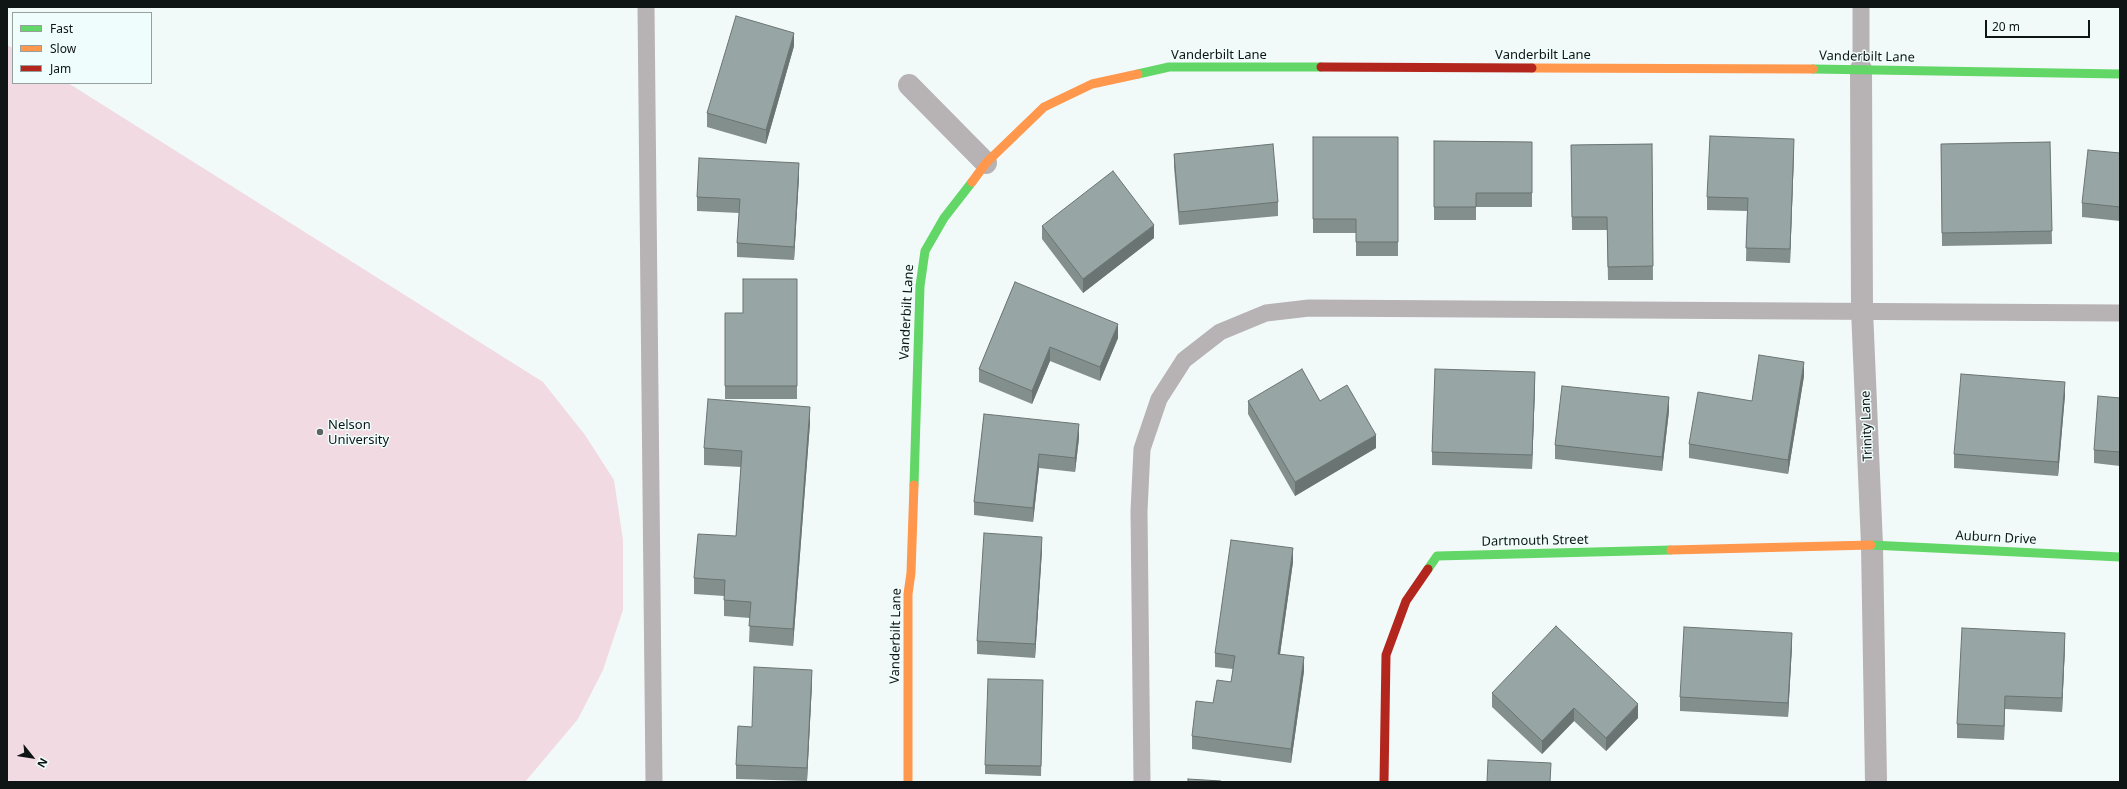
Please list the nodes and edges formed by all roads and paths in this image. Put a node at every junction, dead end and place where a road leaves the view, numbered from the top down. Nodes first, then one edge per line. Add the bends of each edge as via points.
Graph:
1 (646, 7) edge
2 (1861, 7) edge
3 (1861, 69) junction
4 (2120, 74) edge
5 (909, 85) dead end
6 (986, 163) junction
7 (1862, 310) junction
8 (2120, 313) edge
9 (1872, 545) junction
10 (2120, 556) edge
11 (654, 782) edge
12 (908, 782) edge
13 (1142, 782) edge
14 (1384, 782) edge
15 (1876, 782) edge

1 - 11 lane
2 - 3 lane
3 - 4 street, Vanderbilt Lane
3 - 6 street, Vanderbilt Lane via 1169,67 1092,84 1044,107
3 - 7 street, Trinity Lane
5 - 6 street
6 - 12 street, Vanderbilt Lane via 944,218 925,251 920,286 908,594
7 - 8 lane
7 - 9 street, Trinity Lane
7 - 13 lane via 1309,308 1266,313 1220,332 1184,360 1159,399 1142,449 1138,511
9 - 10 street, Auburn Drive
9 - 14 street, Dartmouth Street via 1437,556 1406,601 1386,655
9 - 15 street, Trinity Lane

